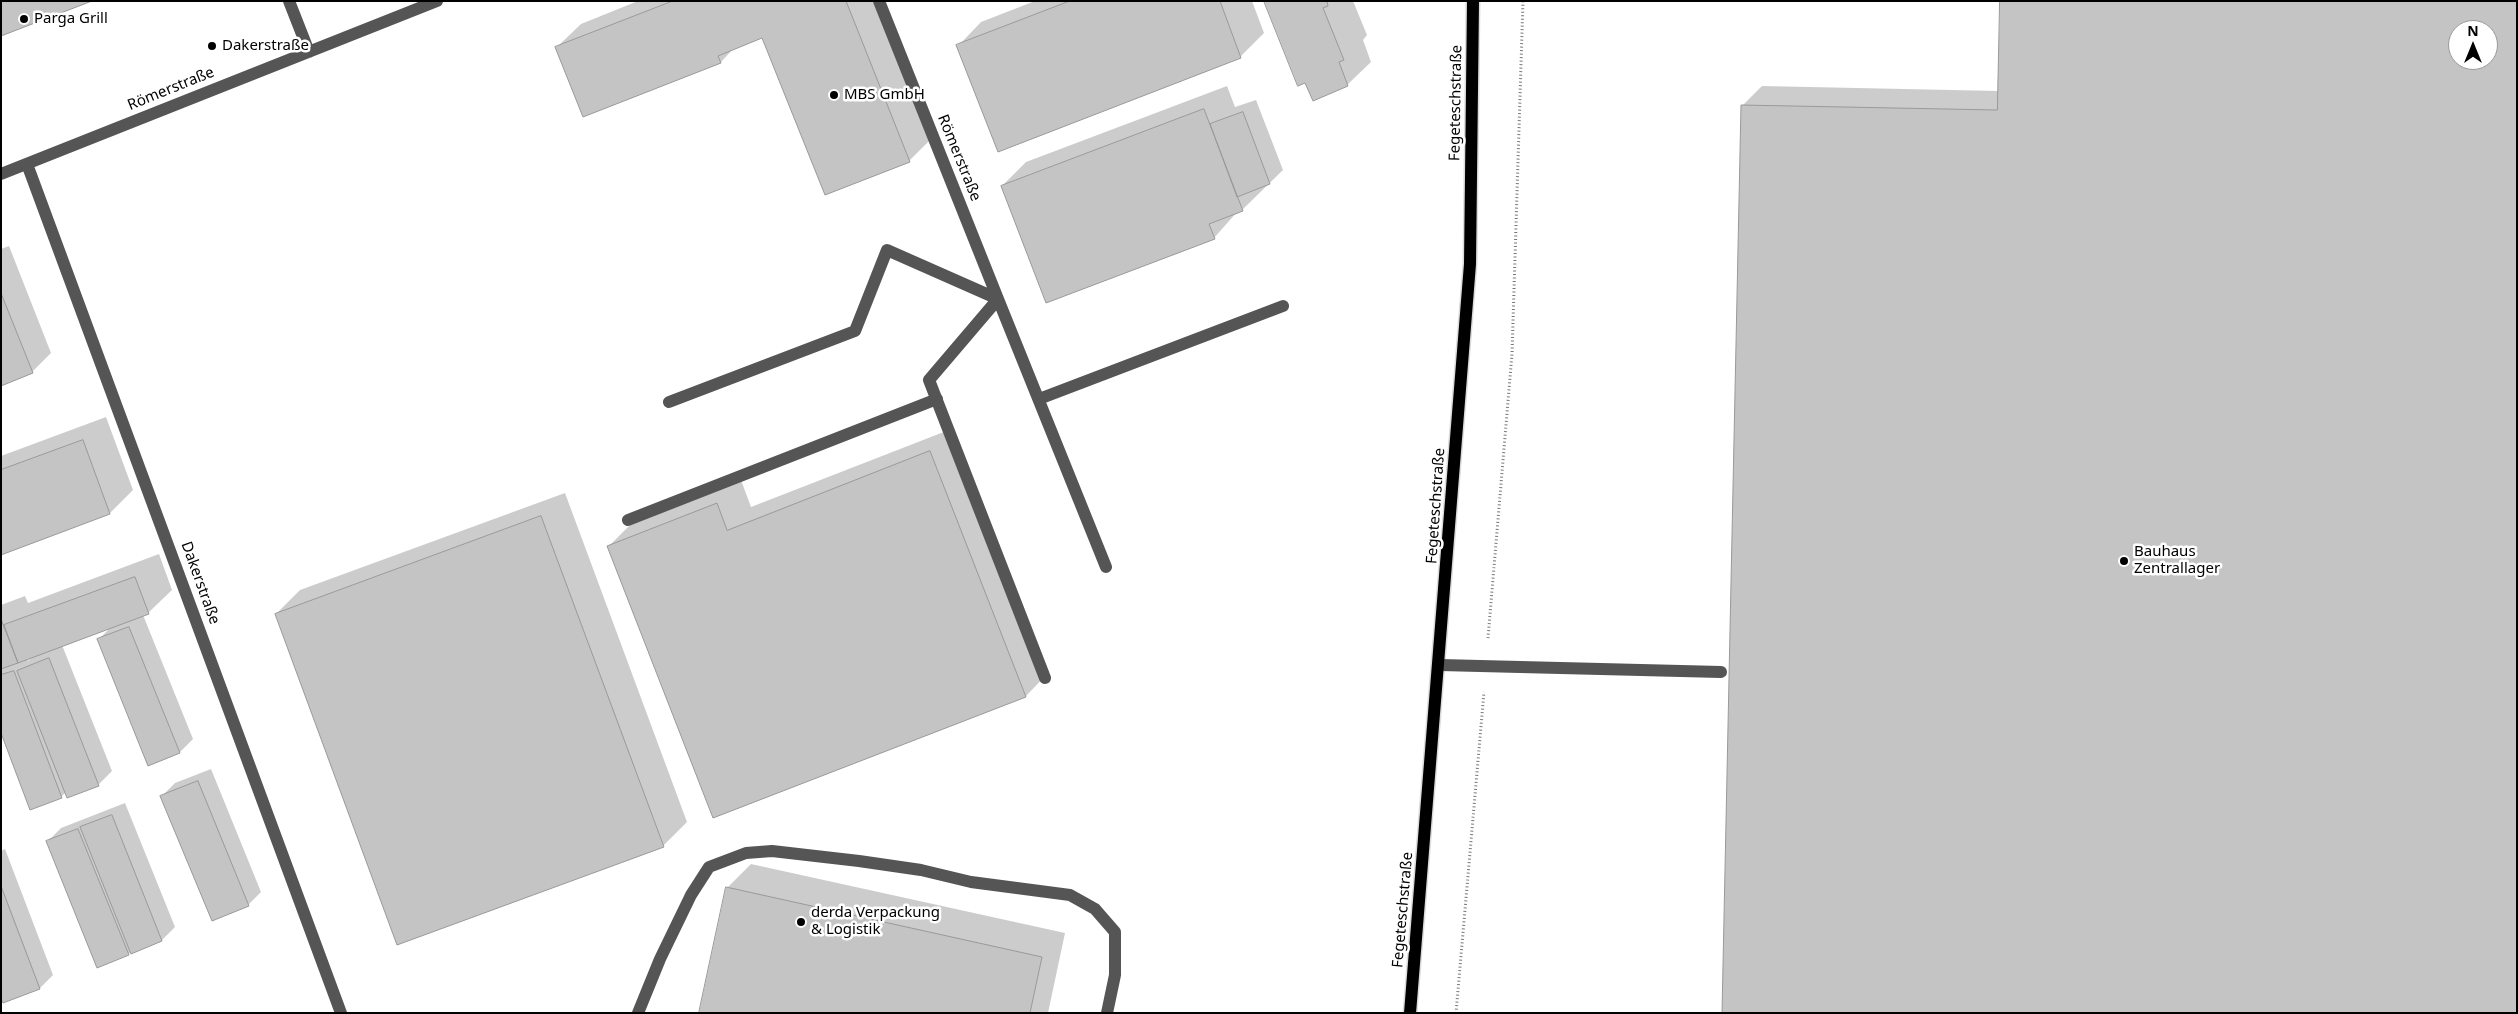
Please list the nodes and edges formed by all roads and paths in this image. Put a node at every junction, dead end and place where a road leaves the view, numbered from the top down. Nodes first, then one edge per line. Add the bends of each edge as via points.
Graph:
1 (289, 1) edge
2 (437, 1) edge
3 (879, 1) edge
4 (1473, 1) edge
5 (1524, 1) edge
6 (309, 52) junction
7 (27, 164) junction
8 (1, 174) edge
9 (998, 299) junction
10 (1283, 306) dead end
11 (937, 399) junction
12 (1038, 399) junction
13 (669, 402) dead end
14 (628, 520) dead end
15 (1106, 567) dead end
16 (1440, 665) junction
17 (1486, 668) junction
18 (1721, 672) dead end
19 (1046, 678) dead end
20 (341, 1013) edge
21 (638, 1013) edge
22 (1107, 1013) edge
23 (1410, 1013) edge
24 (1456, 1013) edge

1 - 6 street
2 - 6 street, Römerstraße
3 - 9 street, Römerstraße
4 - 16 main road, Fegeteschstraße via 1470,264
5 - 17 path via 1512,354
6 - 7 street, Römerstraße
7 - 8 street, Römerstraße
7 - 20 street, Dakerstraße
9 - 11 street via 929,380
9 - 12 street, Römerstraße
9 - 13 street via 888,250 855,331
10 - 12 street
11 - 14 street
11 - 19 street
12 - 15 street, Römerstraße
16 - 17 street
16 - 23 main road, Fegeteschstraße
17 - 18 street
17 - 24 path
21 - 22 street via 664,951 708,867 746,853 772,851 912,869 970,882 1070,895 1095,909 1116,932 1116,975

